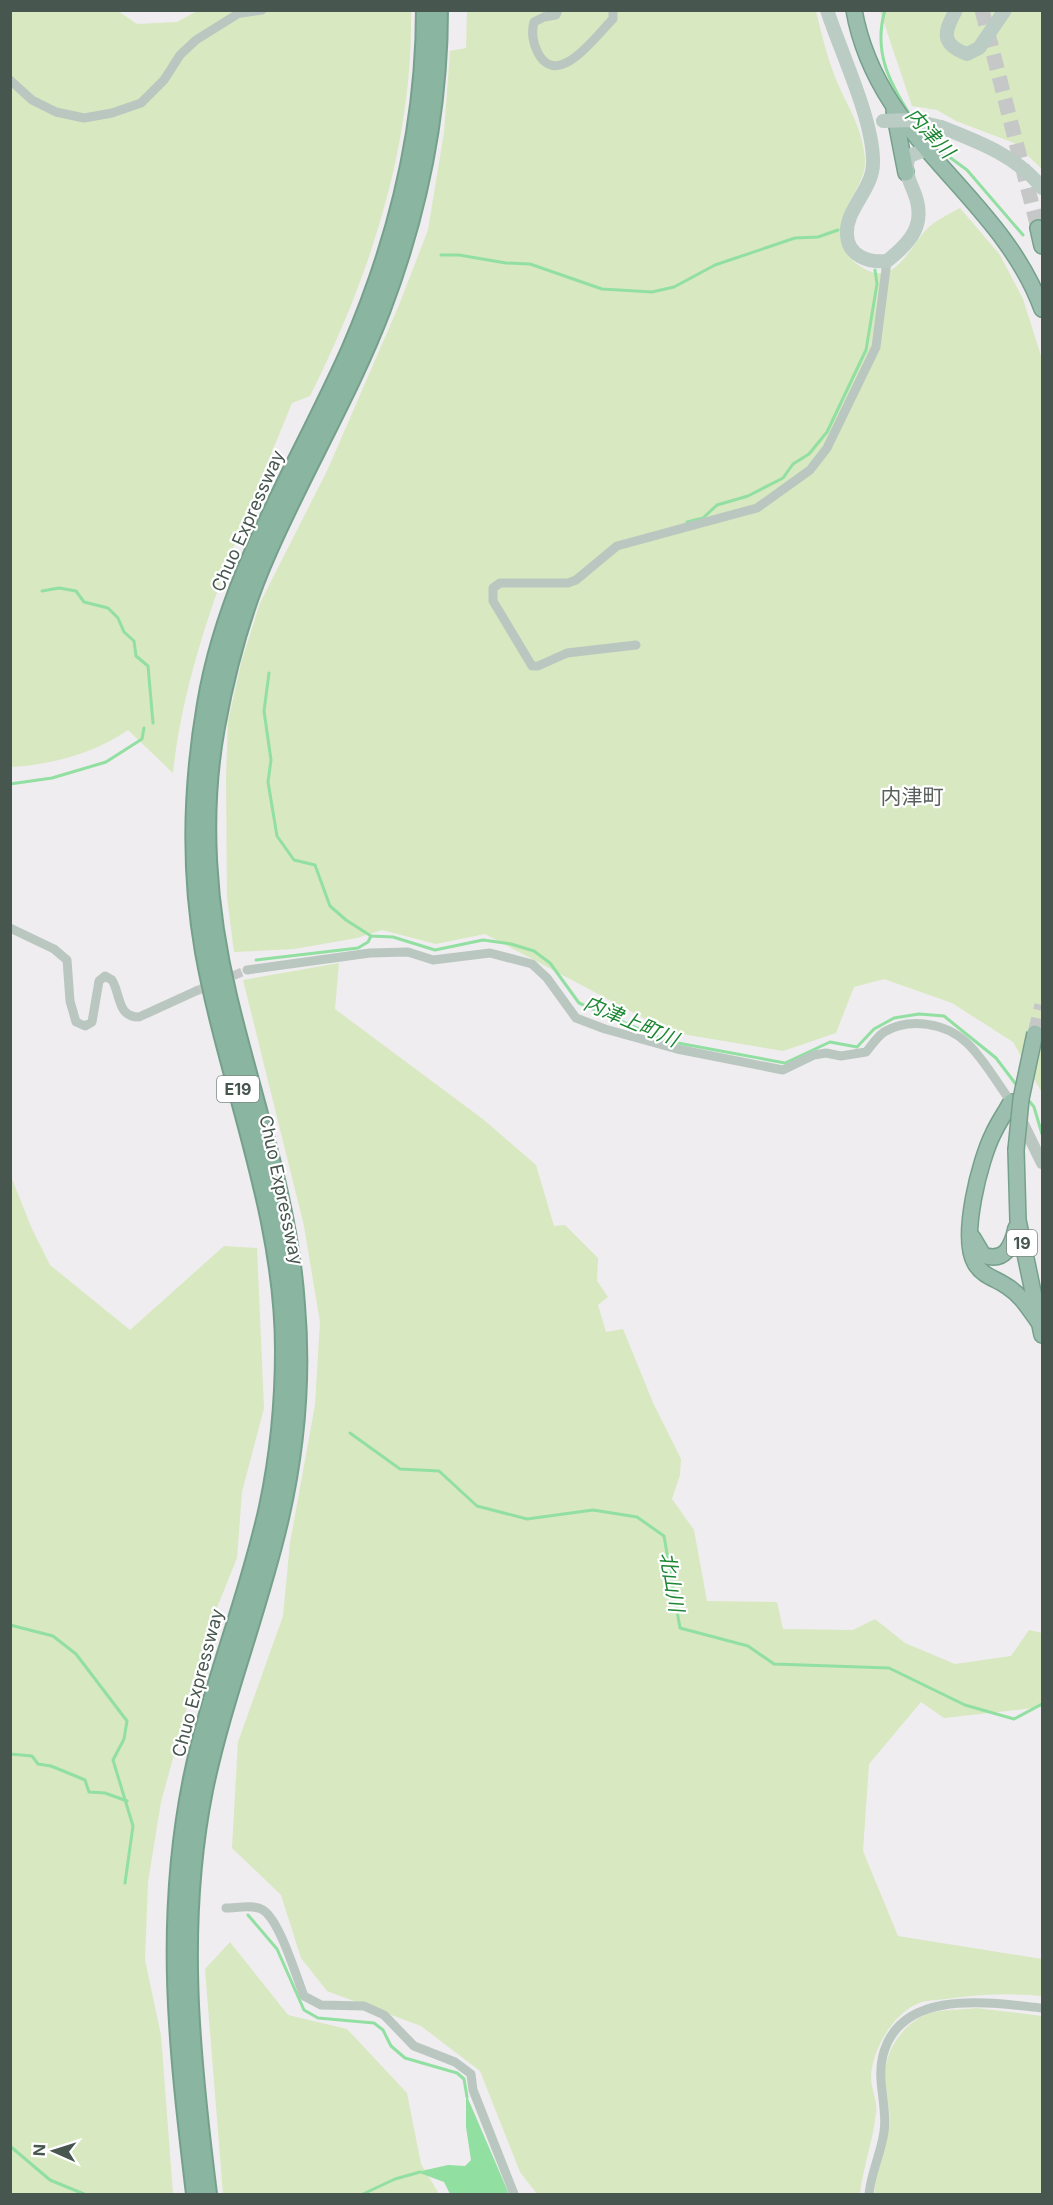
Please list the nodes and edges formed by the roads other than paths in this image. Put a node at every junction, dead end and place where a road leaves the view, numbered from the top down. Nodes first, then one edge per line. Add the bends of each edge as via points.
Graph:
1 (262, 10) edge
2 (425, 10) edge
3 (439, 10) edge
4 (558, 10) edge
5 (613, 10) edge
6 (828, 10) edge
7 (854, 10) edge
8 (956, 10) edge
9 (1005, 10) edge
10 (243, 11) edge
11 (10, 80) edge
12 (893, 106) junction
13 (868, 124) junction
14 (925, 150) junction
15 (906, 173) junction
16 (1042, 188) edge
17 (1038, 228) dead end
18 (1042, 246) edge
19 (887, 261) junction
20 (1042, 309) edge
21 (636, 645) dead end
22 (10, 928) edge
23 (247, 970) tunnel mouth
24 (196, 992) tunnel mouth
25 (1035, 1033) tunnel mouth
26 (1011, 1102) junction
27 (1042, 1163) edge
28 (1018, 1220) junction
29 (970, 1233) junction
30 (1040, 1328) edge
31 (226, 1908) dead end
32 (1042, 2008) edge
33 (195, 2194) edge
34 (208, 2194) edge
35 (514, 2194) edge
36 (869, 2194) edge

1 - 10 street
2 - 33 highway, Chuo Expressway / E19 via 422,84 395,226 369,305 231,606 206,699 198,757 195,870 204,951 266,1195 278,1268 284,1344 274,1476 260,1540 198,1757 178,1873 175,2006
3 - 34 highway, Chuo Expressway / E19 via 428,143 408,229 381,311 265,556 241,619 227,668 210,774 207,831 217,940 287,1233 298,1354 293,1440 280,1519 212,1755 194,1852 188,1982 192,2057
4 - 5 street via 556,15 534,22 531,31 538,55 550,65 562,66 579,56 613,19
6 - 13 main road
7 - 12 highway via 866,54
8 - 9 main road via 946,28 947,41 955,50 967,54 979,48
10 - 11 street via 196,40 141,103 112,113 84,118 56,112 32,100
12 - 14 highway
12 - 15 highway
13 - 16 main road, bridge via 910,120 941,127 1006,156 1030,173
13 - 19 main road via 873,163 870,183 850,217 846,235 852,249 866,261
14 - 15 main road via 909,156
14 - 20 highway via 1004,238 1026,270
15 - 19 main road via 921,216 903,249
17 - 18 highway
19 - 21 street via 876,347 827,448 810,470 757,508 617,546 576,580 558,585 500,583 493,588 493,601 532,666 567,653
22 - 24 street via 54,949 67,960 76,1022 86,1026 92,1022 99,981 105,976 112,980 120,1005 131,1017
23 - 26 street via 370,953 408,952 433,960 481,954 508,956 532,963 576,1018 677,1049 783,1070 814,1055 866,1052 882,1033 899,1025 922,1023 956,1034 968,1044
25 - 28 highway, 19, bridge via 1021,1100 1016,1150
26 - 27 street
26 - 29 highway via 981,1164
28 - 29 highway via 1013,1245 1004,1255 983,1255
28 - 30 highway, 19
29 - 30 highway via 975,1263 1024,1301
31 - 35 street via 253,1907 263,1910 273,1921 304,1996 321,2005 364,2006 384,2015 414,2046 455,2062 471,2074 473,2090
32 - 36 street via 982,2002 940,2005 908,2018 894,2031 883,2054 880,2077 885,2131

